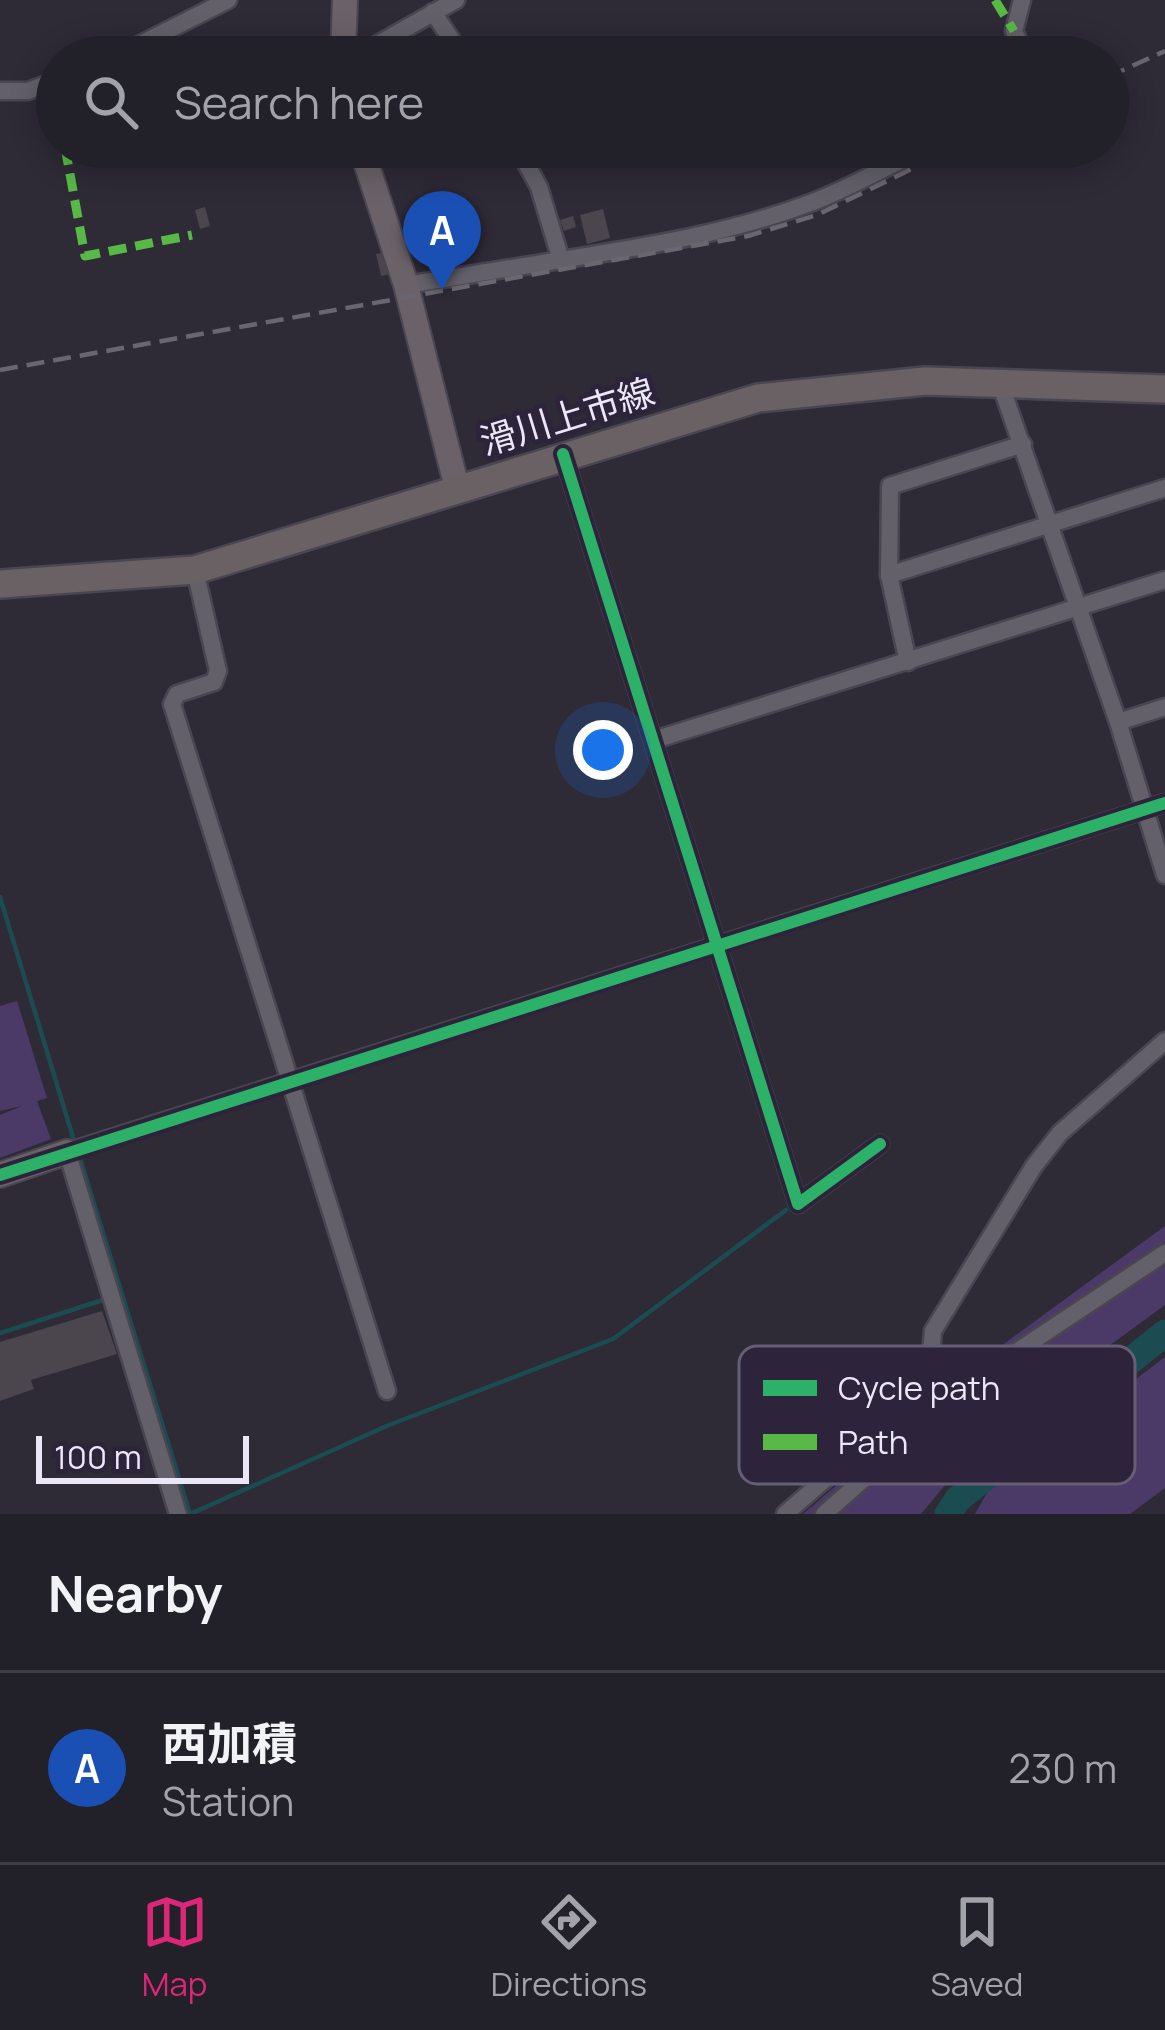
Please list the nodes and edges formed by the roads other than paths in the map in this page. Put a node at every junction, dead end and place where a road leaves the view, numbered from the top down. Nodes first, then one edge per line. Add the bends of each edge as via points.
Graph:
1 (345, 0) edge
2 (456, 0) edge
3 (1022, 0) edge
4 (220, 2) edge
5 (433, 12) junction
6 (155, 36) edge
7 (344, 36) edge
8 (391, 36) edge
9 (449, 36) edge
10 (1016, 36) edge
11 (36, 88) edge
12 (0, 91) edge
13 (369, 168) edge
14 (529, 168) edge
15 (884, 168) edge
16 (561, 260) junction
17 (406, 285) junction
18 (999, 380) junction
19 (1165, 389) edge
20 (1022, 443) junction
21 (562, 454) junction
22 (458, 488) junction
23 (1165, 488) edge
24 (1051, 522) junction
25 (195, 570) junction
26 (889, 575) junction
27 (1165, 580) edge
28 (0, 584) edge
29 (1079, 608) junction
30 (908, 662) junction
31 (1165, 707) edge
32 (1118, 722) junction
33 (654, 740) junction
34 (1165, 803) edge
35 (1145, 810) junction
36 (1165, 874) edge
37 (717, 944) junction
38 (1165, 1040) edge
39 (290, 1080) junction
40 (880, 1144) dead end
41 (67, 1152) junction
42 (0, 1175) edge
43 (1165, 1253) edge
44 (932, 1346) edge
45 (1025, 1346) edge
46 (387, 1391) dead end
47 (820, 1484) edge
48 (858, 1484) edge
49 (177, 1511) edge
50 (785, 1514) edge
51 (824, 1514) edge

1 - 7 street
2 - 5 street
3 - 10 street
4 - 6 street
5 - 8 street
5 - 9 street
11 - 12 street
13 - 17 street
14 - 16 street
15 - 16 street via 764,218
16 - 17 street
17 - 22 street
18 - 19 main road, 滑川上市線
18 - 20 street
18 - 21 main road, 滑川上市線 via 872,383 758,398
20 - 24 street
20 - 26 street via 890,486
21 - 22 main road, 滑川上市線
21 - 33 street
22 - 25 main road, 滑川上市線
23 - 24 street
24 - 26 street
24 - 29 street
25 - 28 main road, 滑川上市線
25 - 39 street via 218,671 214,682 177,694 172,704
26 - 30 street
27 - 29 street
29 - 30 street
29 - 32 street
30 - 33 street
31 - 32 street
32 - 35 street
33 - 37 street
34 - 35 street
35 - 36 street
35 - 37 street
37 - 39 street
37 - 40 street via 798,1204
38 - 44 street via 1034,1166 933,1331
39 - 41 street
39 - 46 street
41 - 42 street
41 - 49 street
43 - 45 street
47 - 50 street
48 - 51 street

